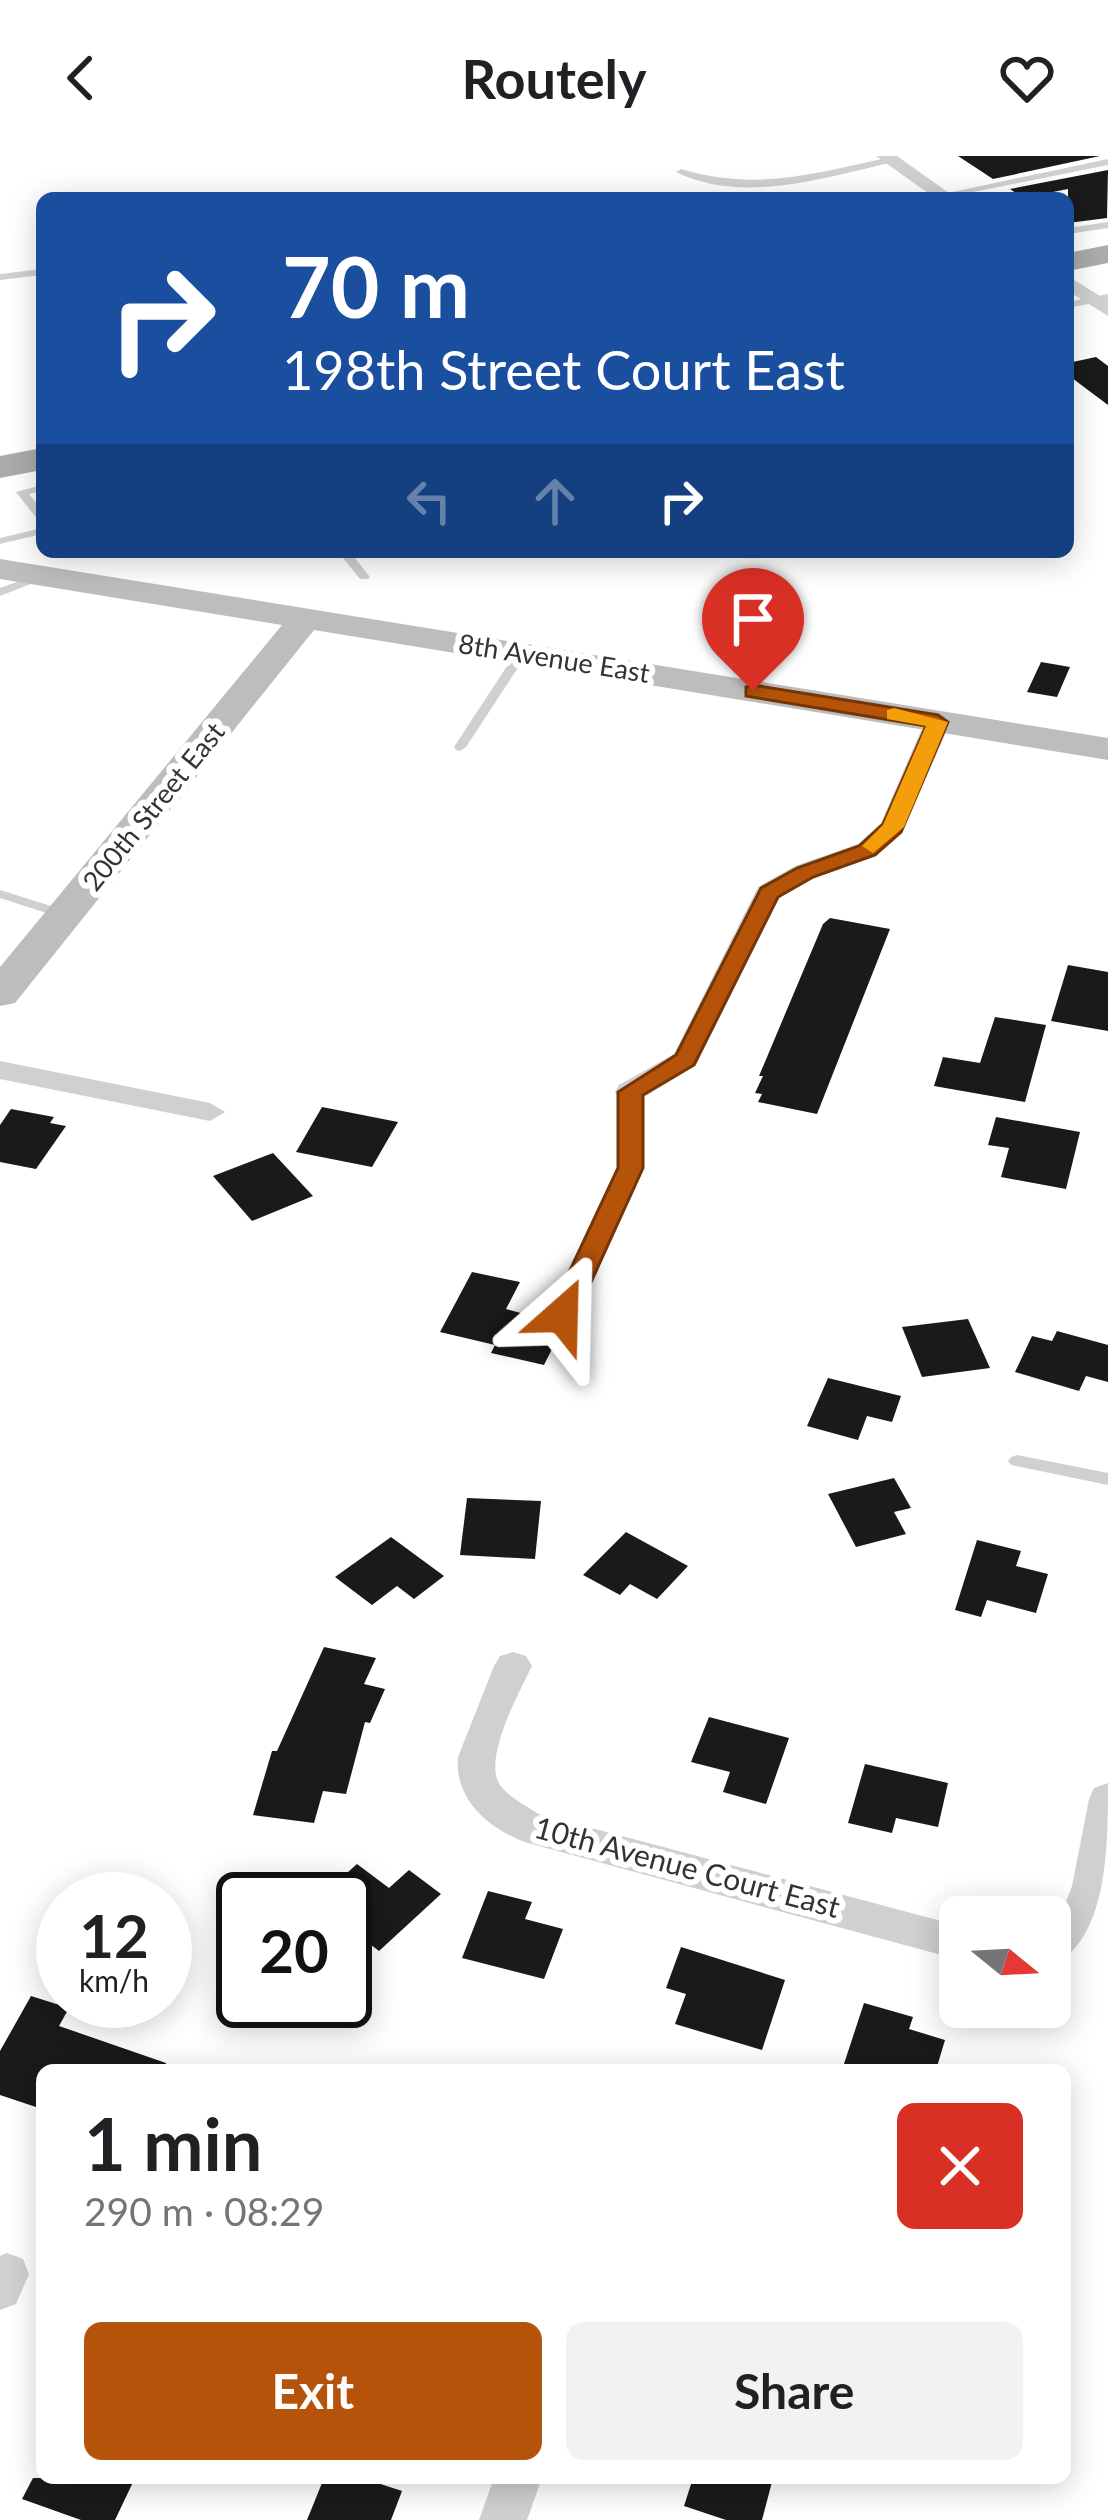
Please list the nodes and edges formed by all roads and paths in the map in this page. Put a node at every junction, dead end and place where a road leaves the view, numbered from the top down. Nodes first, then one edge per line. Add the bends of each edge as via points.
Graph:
1 (888, 158) edge
2 (1108, 162) edge
3 (681, 172) dead end
4 (938, 192) edge
5 (968, 192) edge
6 (1108, 225) edge
7 (1074, 230) edge
8 (1108, 254) edge
9 (1074, 261) edge
10 (36, 273) edge
11 (0, 277) edge
12 (1074, 286) edge
13 (1103, 303) edge
14 (25, 465) edge
15 (36, 510) edge
16 (36, 533) edge
17 (0, 542) edge
18 (349, 558) edge
19 (0, 569) edge
20 (42, 576) junction
21 (364, 577) dead end
22 (0, 592) edge
23 (305, 619) junction
24 (521, 654) junction
25 (938, 722) junction
26 (460, 747) dead end
27 (1108, 749) edge
28 (0, 894) edge
29 (65, 915) junction
30 (0, 994) edge
31 (0, 1070) edge
32 (630, 1092) joint
33 (210, 1112) dead end
34 (562, 1315) dead end
35 (1017, 1461) dead end
36 (1108, 1479) edge
37 (513, 1666) dead end
38 (1108, 1798) edge
39 (939, 1937) edge
40 (1071, 1940) edge
41 (516, 2484) edge
42 (503, 2520) edge

1 - 3 lane via 744,186
1 - 4 street
2 - 5 lane
6 - 7 lane
8 - 9 main road
10 - 11 lane
12 - 13 street
14 - 15 lane via 22,492
16 - 17 lane
18 - 21 lane
19 - 20 street, 8th Avenue East
20 - 22 lane
20 - 23 street, 8th Avenue East
23 - 24 street, 8th Avenue East
23 - 29 street, 200th Street East
24 - 25 street, 8th Avenue East
24 - 26 lane
25 - 27 street, 8th Avenue East
25 - 32 street via 893,827 867,850 769,893 686,1059
28 - 29 lane
29 - 30 street, 200th Street East
31 - 33 street
32 - 34 lane via 631,1168
35 - 36 lane
37 - 39 street, 10th Avenue Court East via 483,1736 477,1783 528,1827
38 - 40 street
41 - 42 street

